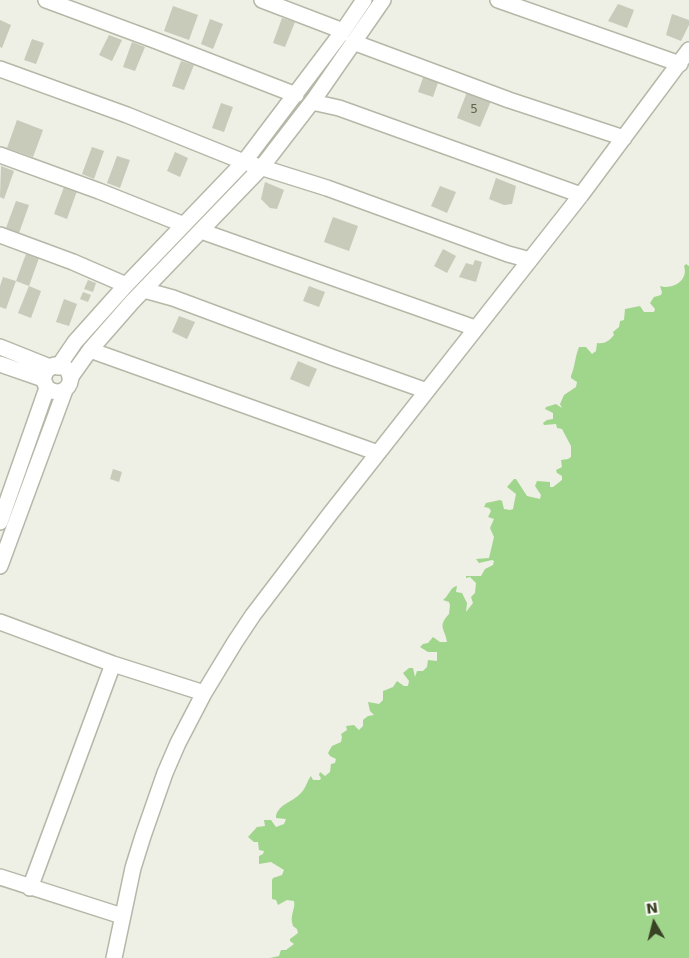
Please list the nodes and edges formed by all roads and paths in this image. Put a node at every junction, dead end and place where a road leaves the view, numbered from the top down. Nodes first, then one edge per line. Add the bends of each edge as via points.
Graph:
1 (46, 0) edge
2 (262, 0) edge
3 (364, 0) edge
4 (382, 0) edge
5 (498, 0) edge
6 (348, 37) junction
7 (689, 50) edge
8 (680, 64) junction
9 (0, 69) edge
10 (296, 95) junction
11 (312, 102) junction
12 (624, 138) junction
13 (0, 155) edge
14 (244, 162) junction
15 (261, 168) junction
16 (581, 195) junction
17 (182, 224) junction
18 (202, 230) junction
19 (0, 235) edge
20 (530, 260) junction
21 (126, 284) junction
22 (144, 290) junction
23 (475, 328) junction
24 (0, 348) edge
25 (90, 350) junction
26 (0, 364) edge
27 (50, 375) junction
28 (67, 384) junction
29 (427, 390) junction
30 (378, 453) junction
31 (0, 522) edge
32 (0, 566) edge
33 (0, 622) edge
34 (113, 664) junction
35 (204, 693) junction
36 (0, 877) edge
37 (30, 888) junction
38 (122, 916) junction
39 (114, 958) edge

1 - 10 street
2 - 6 street
3 - 6 street
4 - 6 street
5 - 8 street
6 - 10 street
6 - 11 street
6 - 12 street via 509,100
7 - 8 street
8 - 12 street
9 - 14 street
10 - 14 street
11 - 15 street
11 - 16 street via 339,108
12 - 16 street
13 - 17 street
14 - 15 street
14 - 17 street
15 - 18 street
15 - 20 street
16 - 20 street
17 - 21 street
18 - 22 street
18 - 23 street
19 - 21 street
20 - 23 street
21 - 27 street
22 - 25 street
22 - 29 street
23 - 29 street
24 - 27 street
25 - 28 street
25 - 30 street
26 - 27 street
27 - 28 street via 56,392
27 - 28 street via 64,367 70,374
27 - 31 street
28 - 32 street
29 - 30 street
30 - 35 street via 253,615
33 - 34 street
34 - 35 street
34 - 37 street
35 - 38 street via 178,743 154,804 133,868
36 - 37 street
37 - 38 street
38 - 39 street

